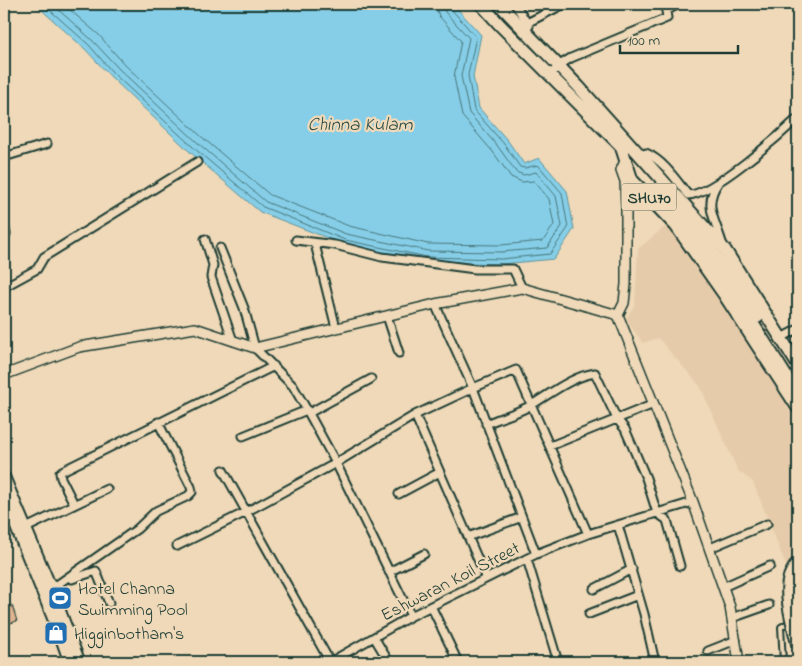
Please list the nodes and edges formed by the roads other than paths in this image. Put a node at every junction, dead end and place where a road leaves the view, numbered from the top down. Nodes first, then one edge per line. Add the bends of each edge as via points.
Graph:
1 (481, 4) edge
2 (499, 4) edge
3 (515, 4) edge
4 (564, 4) edge
5 (679, 4) edge
6 (665, 7) edge
7 (527, 23) junction
8 (534, 40) junction
9 (558, 66) junction
10 (550, 76) junction
11 (798, 118) edge
12 (47, 144) dead end
13 (626, 154) junction
14 (641, 156) junction
15 (4, 157) edge
16 (197, 162) dead end
17 (718, 183) junction
18 (662, 198) junction
19 (626, 207) junction
20 (204, 240) dead end
21 (296, 240) dead end
22 (315, 244) junction
23 (220, 248) dead end
24 (724, 250) junction
25 (4, 287) edge
26 (522, 288) junction
27 (435, 304) junction
28 (618, 315) junction
29 (387, 316) junction
30 (336, 328) junction
31 (798, 329) edge
32 (781, 338) junction
33 (233, 341) junction
34 (256, 348) junction
35 (399, 352) dead end
36 (798, 365) edge
37 (274, 366) junction
38 (4, 375) edge
39 (371, 379) dead end
40 (798, 381) edge
41 (473, 388) junction
42 (798, 395) edge
43 (654, 404) junction
44 (532, 405) junction
45 (798, 408) edge
46 (308, 412) junction
47 (415, 415) junction
48 (617, 418) junction
49 (158, 422) junction
50 (486, 424) junction
51 (243, 436) dead end
52 (550, 446) junction
53 (336, 463) junction
54 (223, 470) dead end
55 (440, 472) junction
56 (4, 478) edge
57 (107, 489) dead end
58 (399, 494) dead end
59 (4, 497) edge
60 (694, 502) junction
61 (74, 504) junction
62 (246, 512) junction
63 (657, 513) junction
64 (522, 517) junction
65 (767, 524) dead end
66 (618, 525) junction
67 (26, 528) junction
68 (588, 534) junction
69 (468, 537) junction
70 (177, 546) dead end
71 (710, 548) junction
72 (424, 554) dead end
73 (536, 554) junction
74 (527, 559) junction
75 (798, 562) edge
76 (680, 566) dead end
77 (770, 566) dead end
78 (631, 569) junction
79 (390, 572) junction
80 (486, 578) junction
81 (65, 581) junction
82 (798, 586) edge
83 (723, 587) junction
84 (51, 589) junction
85 (594, 589) dead end
86 (798, 594) edge
87 (638, 595) junction
88 (109, 603) dead end
89 (769, 605) dead end
90 (431, 606) junction
91 (590, 614) dead end
92 (411, 616) junction
93 (798, 617) edge
94 (732, 618) junction
95 (374, 637) junction
96 (736, 640) junction
97 (798, 646) edge
98 (708, 650) dead end
99 (70, 662) edge
100 (79, 662) edge
101 (330, 662) edge
102 (390, 662) edge
103 (458, 662) edge
104 (558, 662) edge
105 (655, 662) edge
106 (739, 662) edge
107 (783, 662) edge

1 - 10 main road, SHU70
2 - 8 main road, SHU70
3 - 7 street
4 - 7 street
5 - 6 street
6 - 9 street via 667,18
7 - 8 street
8 - 9 main road, SHU70
9 - 10 street
9 - 13 main road, SHU70 via 578,86
10 - 13 main road, SHU70
11 - 17 street
12 - 15 street
13 - 14 main road, SHU70
13 - 18 main road, SHU70 via 632,180 639,189
13 - 19 street via 621,170
14 - 17 street via 646,153 654,156 688,195 695,195
14 - 18 main road, SHU70
16 - 25 street via 44,257 37,269
17 - 24 street via 710,203
18 - 19 street via 636,195
18 - 24 main road, SHU70
18 - 40 main road via 729,273
18 - 42 main road via 722,277
18 - 45 main road, SHU70 via 676,226
19 - 28 street via 625,294
20 - 33 street via 213,265 211,277
21 - 22 street
22 - 26 street via 474,269 513,269
22 - 30 street
23 - 34 street
24 - 32 main road, SHU70
26 - 27 street
26 - 28 street
27 - 29 street
27 - 41 street
28 - 43 street
29 - 30 street
29 - 35 street
30 - 34 street
31 - 32 street
32 - 36 main road, SHU70
33 - 34 street
33 - 38 street via 195,328 79,347
34 - 37 street
37 - 46 street via 293,386
37 - 49 street
39 - 46 street
41 - 44 street via 516,370
41 - 47 street
41 - 50 street
43 - 48 street
43 - 60 street
44 - 48 street via 557,387 595,374
44 - 50 street
44 - 52 street
46 - 51 street
46 - 53 street
47 - 53 street
47 - 55 street
48 - 52 street
48 - 63 street via 646,478
49 - 61 street via 60,473
49 - 81 street via 192,492 156,511 137,529
50 - 64 street
52 - 68 street
53 - 62 street
53 - 79 street
54 - 62 street
55 - 58 street
55 - 69 street
56 - 67 main road
57 - 61 street
59 - 99 main road
60 - 63 street, Eshwaran Koil Street
60 - 71 street
61 - 67 street
62 - 70 street
62 - 101 street
63 - 66 street, Eshwaran Koil Street
63 - 76 street via 667,520
64 - 69 street
64 - 73 street
65 - 71 street
66 - 68 street, Eshwaran Koil Street
66 - 78 street
67 - 84 main road
68 - 73 street, Eshwaran Koil Street
69 - 80 street
71 - 83 street
72 - 79 street
73 - 74 street, Eshwaran Koil Street
74 - 80 street, Eshwaran Koil Street
74 - 104 street
75 - 97 main road, bridge via 788,580 788,590
77 - 83 street
78 - 85 street
78 - 87 street
79 - 92 street
80 - 90 street, Eshwaran Koil Street
81 - 84 street
81 - 88 street via 96,571
82 - 86 main road
83 - 94 street
84 - 100 main road
87 - 91 street
87 - 105 street
89 - 94 street
90 - 92 street, Eshwaran Koil Street
90 - 103 street
92 - 95 street, Eshwaran Koil Street
93 - 107 lane via 781,627
94 - 96 street
95 - 101 street, Eshwaran Koil Street
95 - 102 street
96 - 98 street
96 - 106 street

